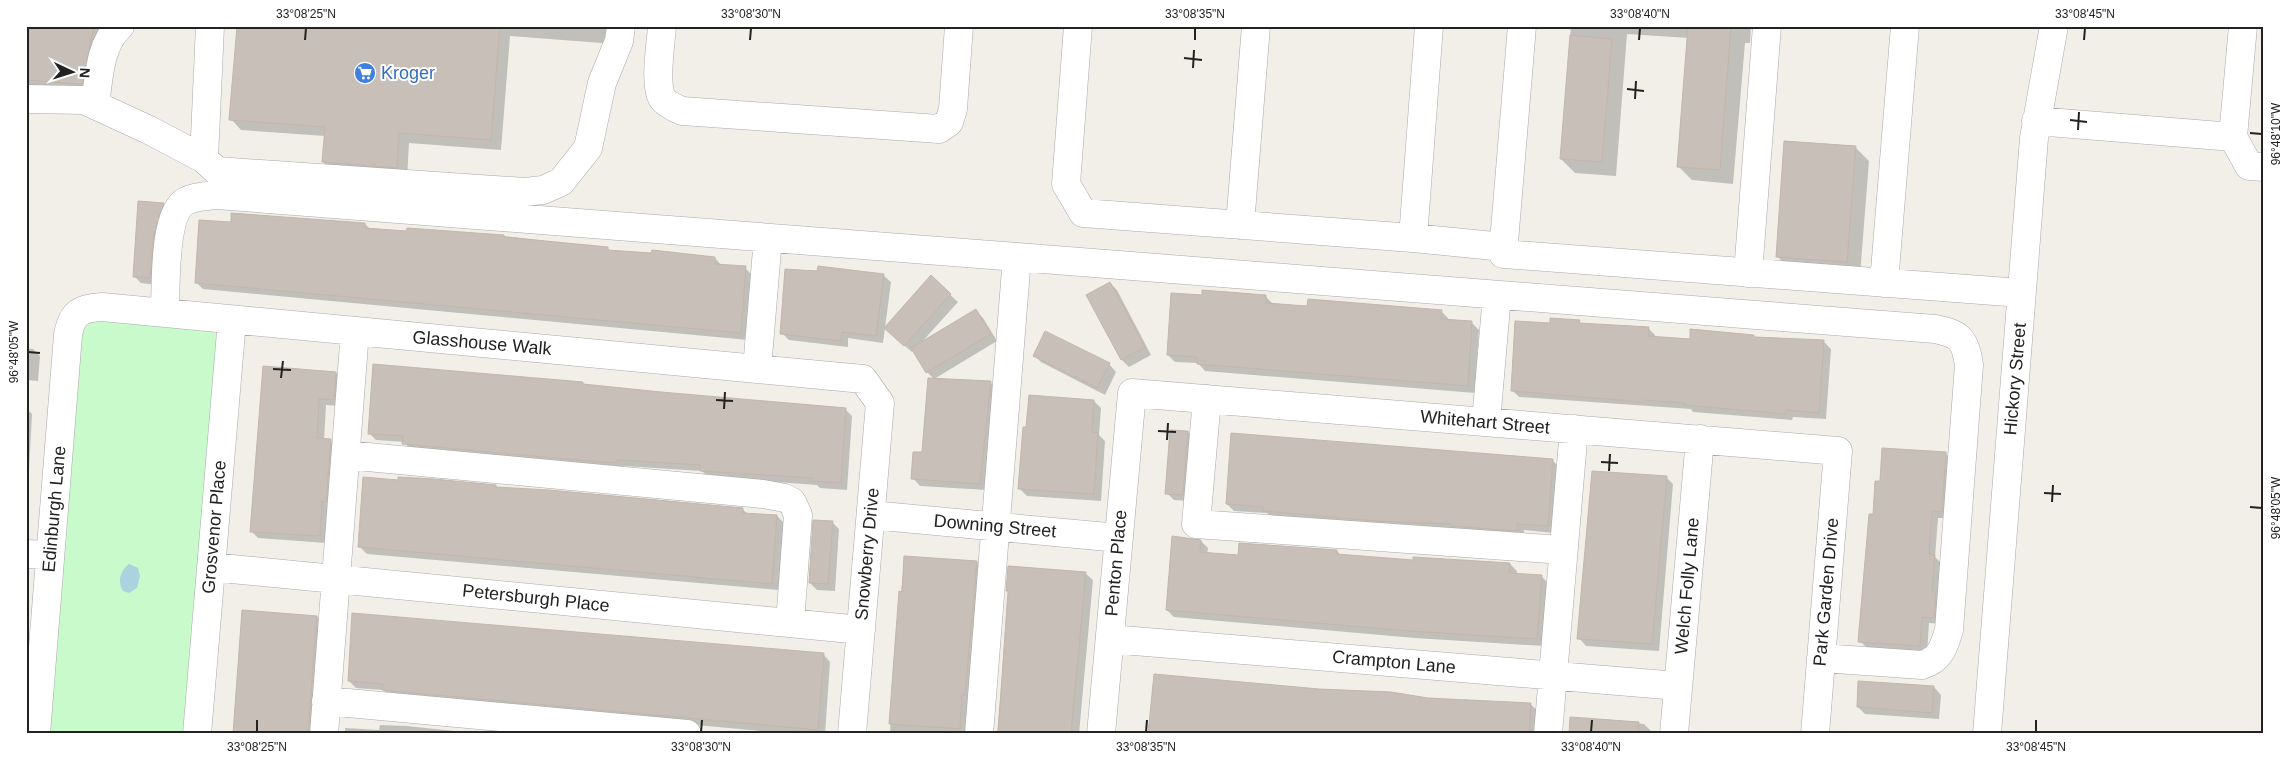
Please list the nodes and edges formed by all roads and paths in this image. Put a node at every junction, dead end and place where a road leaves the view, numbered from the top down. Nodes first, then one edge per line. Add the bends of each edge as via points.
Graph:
1 (120, 26) edge
2 (210, 26) edge
3 (621, 26) edge
4 (662, 26) edge
5 (959, 26) edge
6 (1078, 26) edge
7 (1256, 26) edge
8 (1429, 26) edge
9 (1522, 26) edge
10 (1767, 26) edge
11 (1905, 26) edge
12 (2054, 26) edge
13 (2243, 26) edge
14 (26, 99) edge
15 (95, 105) junction
16 (2036, 121) junction
17 (2233, 137) junction
18 (204, 159) junction
19 (2264, 167) edge
20 (1240, 225) junction
21 (768, 238) junction
22 (1413, 238) junction
23 (1504, 247) junction
24 (1017, 257) junction
25 (1748, 273) junction
26 (1884, 283) junction
27 (2021, 293) junction
28 (1497, 295) junction
29 (102, 307) joint
30 (165, 313) junction
31 (232, 320) junction
32 (355, 331) junction
33 (757, 369) junction
34 (862, 379) joint
35 (1132, 393) joint
36 (1207, 399) junction
37 (1486, 422) junction
38 (1574, 429) junction
39 (1700, 439) junction
40 (1838, 450) joint
41 (346, 455) junction
42 (871, 515) junction
43 (996, 526) junction
44 (1118, 538) junction
45 (1563, 550) junction
46 (38, 554) edge
47 (211, 566) junction
48 (336, 579) junction
49 (37, 586) edge
50 (790, 623) junction
51 (861, 630) junction
52 (1110, 639) junction
53 (1821, 658) junction
54 (34, 661) edge
55 (1553, 675) junction
56 (1678, 686) junction
57 (326, 702) junction
58 (36, 734) edge
59 (197, 734) edge
60 (324, 734) edge
61 (687, 734) edge
62 (852, 734) edge
63 (979, 734) edge
64 (1101, 734) edge
65 (1548, 734) edge
66 (1674, 734) edge
67 (1815, 734) edge
68 (1987, 734) edge

1 - 15 street via 105,48
2 - 18 street
3 - 18 street via 619,41 602,83 588,148 561,182 543,190 525,192 217,171
4 - 5 street via 658,79 662,98 682,111 939,129 949,122 954,109
6 - 20 street via 1066,184 1083,213
7 - 20 street
8 - 22 street
9 - 23 street
10 - 25 street
11 - 26 street
12 - 16 street, Hickory Street
13 - 17 street
14 - 15 street via 84,100
15 - 18 street
16 - 17 street
16 - 27 street, Hickory Street
17 - 19 street via 2249,166
20 - 22 street
21 - 24 street
21 - 30 street via 200,196 186,201 177,210 172,223
21 - 33 street
22 - 23 street
23 - 25 street via 1503,254
24 - 28 street
24 - 43 street
25 - 26 street
26 - 27 street
27 - 68 street, Hickory Street
28 - 37 street
28 - 53 street via 1935,329 1960,337 1969,365 1948,630 1942,651 1931,663 1922,665
29 - 30 street, Glasshouse Walk
29 - 46 street, Edinburgh Lane via 79,312 71,322
30 - 31 street, Glasshouse Walk
31 - 32 street, Glasshouse Walk
31 - 47 street, Grosvenor Place
32 - 33 street, Glasshouse Walk
32 - 41 street
33 - 34 street, Glasshouse Walk
34 - 42 street, Snowberry Drive via 880,403
35 - 36 street, Whitehart Street
35 - 44 street, Penton Place
36 - 37 street, Whitehart Street
36 - 45 street via 1196,524
37 - 38 street, Whitehart Street
38 - 39 street, Whitehart Street
38 - 45 street
39 - 40 street, Whitehart Street
39 - 56 street, Welch Folly Lane
40 - 53 street, Park Garden Drive
41 - 48 street
41 - 50 street via 785,498 792,502 798,515
42 - 43 street, Downing Street
42 - 51 street, Snowberry Drive
43 - 44 street, Downing Street
43 - 63 street
44 - 52 street, Penton Place
45 - 55 street
46 - 49 street, Edinburgh Lane
47 - 48 street, Petersburgh Place
47 - 59 street, Grosvenor Place
48 - 50 street, Petersburgh Place
48 - 57 street
49 - 54 street, Edinburgh Lane
50 - 51 street, Petersburgh Place
51 - 62 street, Snowberry Drive
52 - 55 street, Crampton Lane
52 - 64 street, Penton Place
53 - 67 street, Park Garden Drive
54 - 58 street, Edinburgh Lane
55 - 56 street, Crampton Lane
55 - 65 street
56 - 66 street, Welch Folly Lane
57 - 60 street
57 - 61 street

